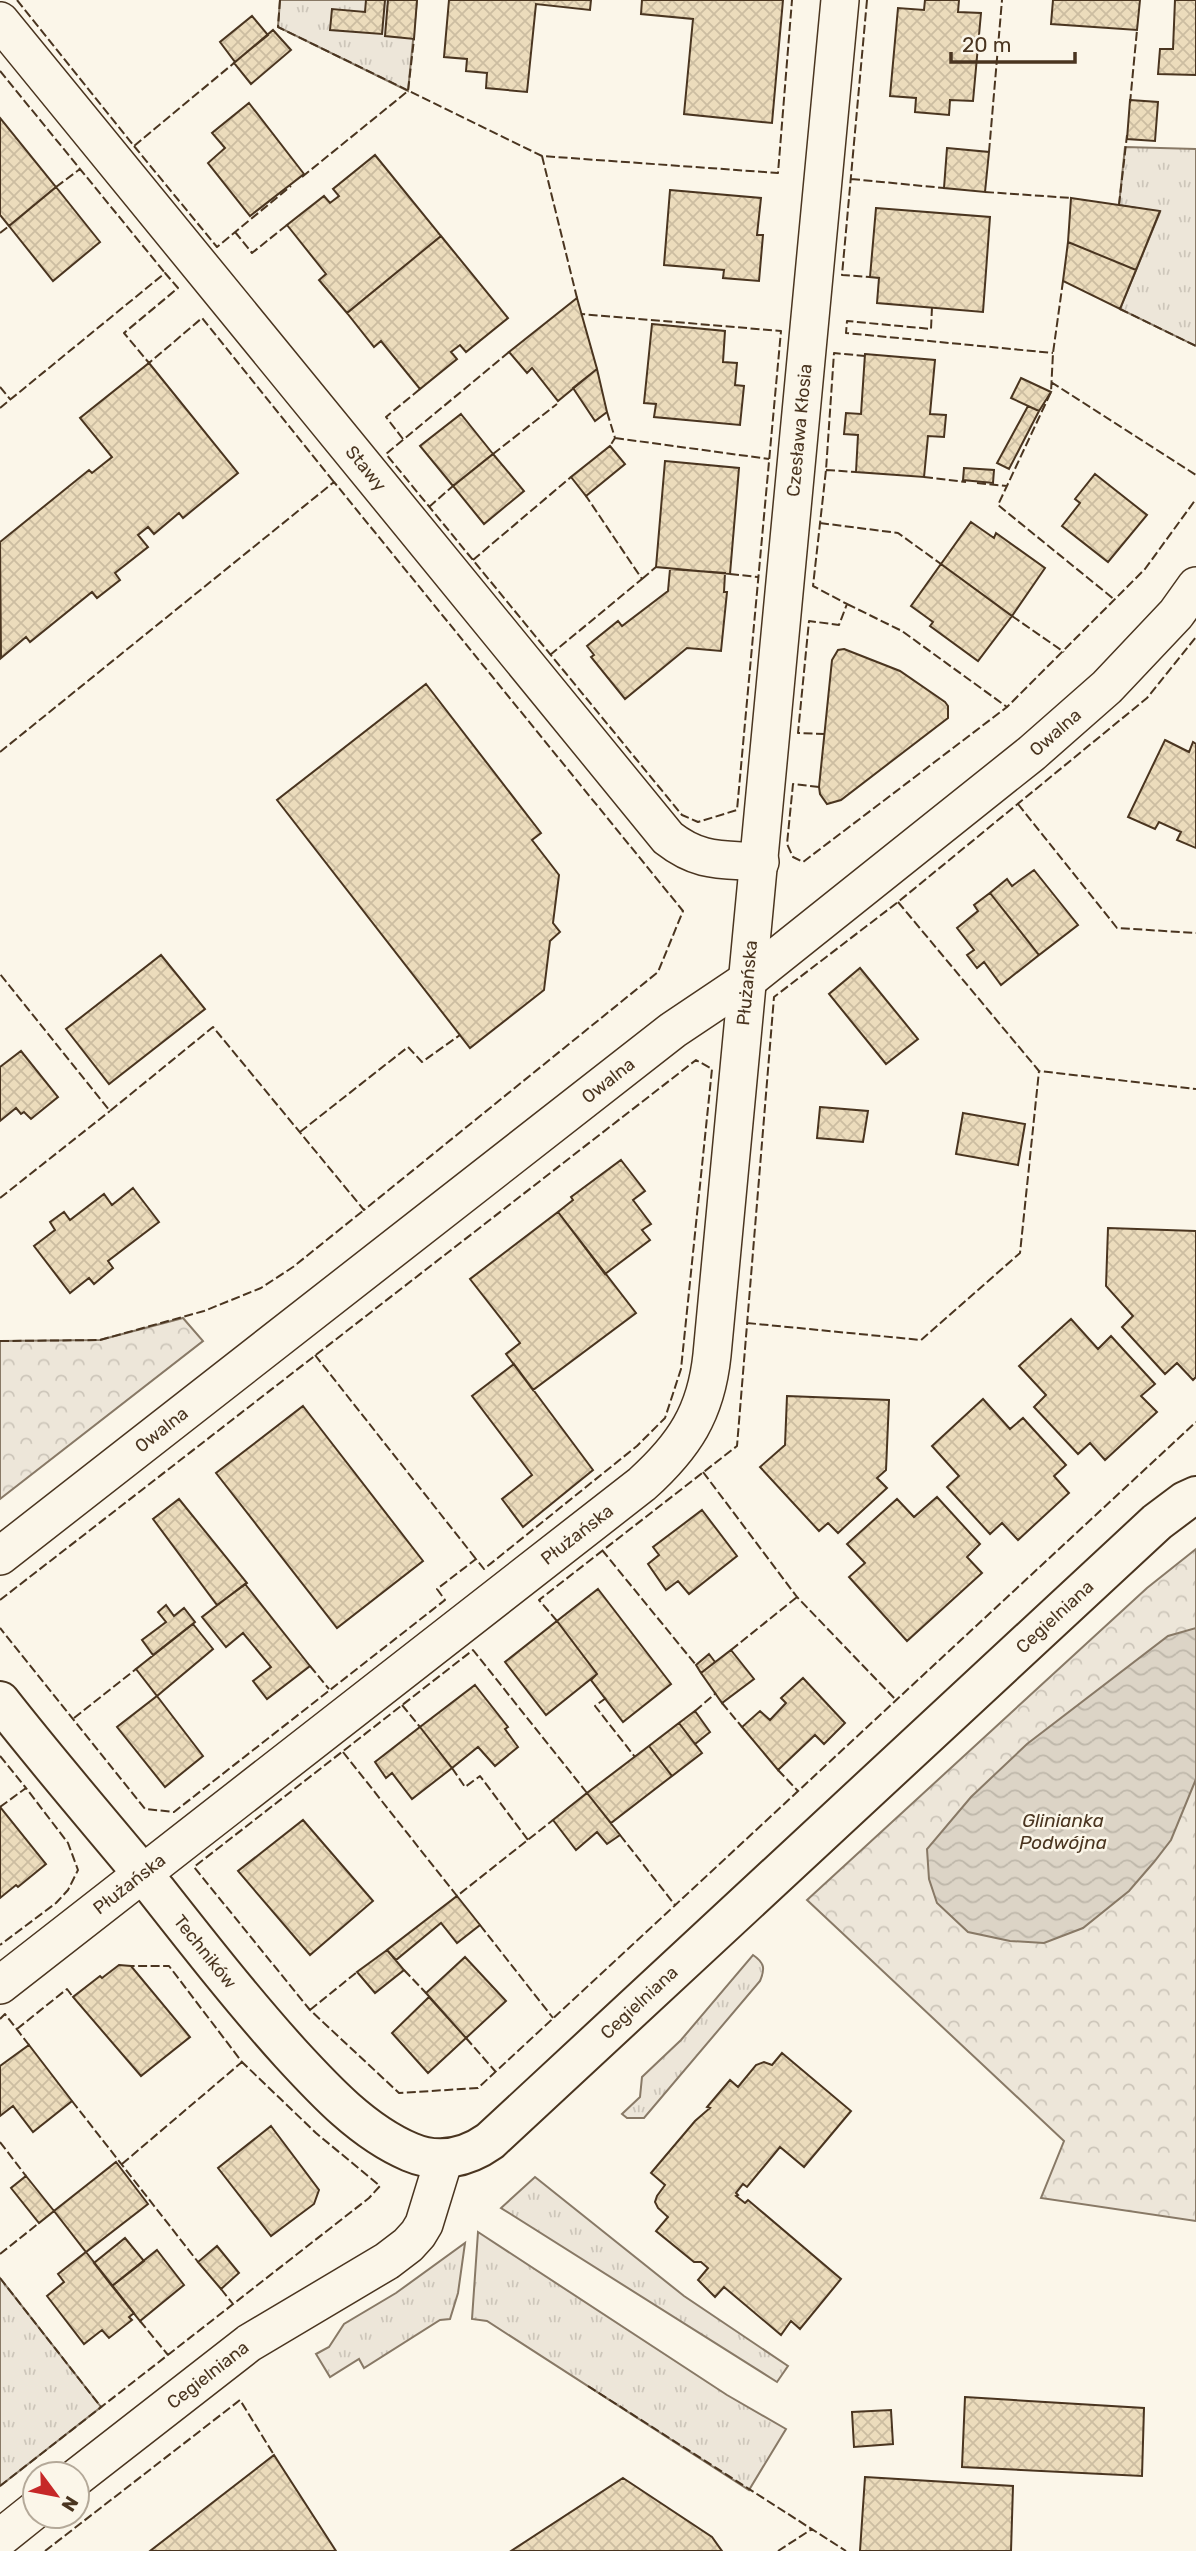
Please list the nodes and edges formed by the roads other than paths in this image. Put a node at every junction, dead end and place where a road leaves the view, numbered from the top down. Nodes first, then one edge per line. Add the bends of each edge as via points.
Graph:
1 (840, 0) edge
2 (0, 21) edge
3 (1196, 586) edge
4 (760, 862) junction
5 (749, 979) junction
6 (1196, 1496) edge
7 (0, 1556) edge
8 (0, 1701) edge
9 (142, 1873) junction
10 (0, 1984) edge
11 (444, 2158) junction
12 (91, 2466) edge
13 (21, 2521) edge
14 (0, 2538) edge

1 - 4 street, Czesława Kłosia
2 - 4 street, Stawy via 668,838 705,858
3 - 5 street, Owalna via 1176,614 1090,702 1032,753
4 - 5 street, Płużańska
5 - 7 street, Owalna via 662,1038
5 - 9 street, Płużańska via 710,1376 688,1434 642,1484
6 - 11 street, Cegielniana via 1157,1521 490,2141 461,2157
8 - 9 street, Techników
9 - 10 street, Płużańska
9 - 11 street, Techników via 319,2085 381,2136 410,2152
11 - 12 street, Cegielniana via 424,2224 408,2245 249,2343
13 - 14 street

